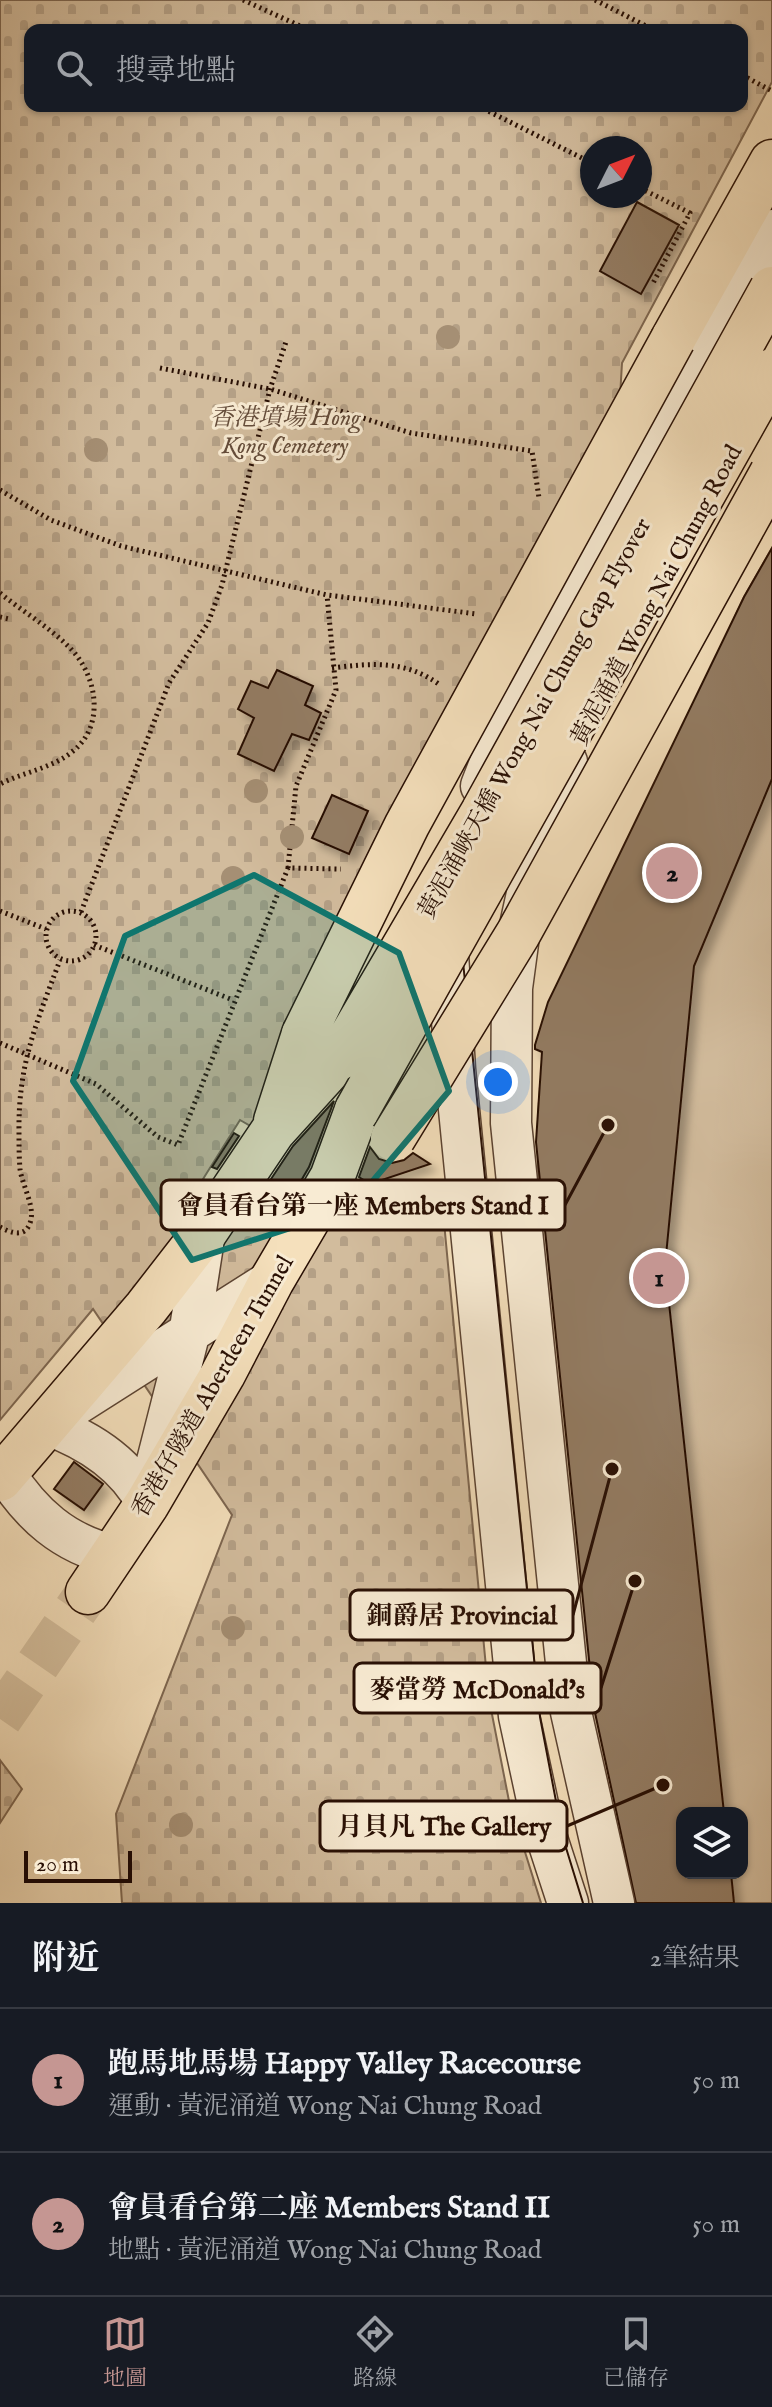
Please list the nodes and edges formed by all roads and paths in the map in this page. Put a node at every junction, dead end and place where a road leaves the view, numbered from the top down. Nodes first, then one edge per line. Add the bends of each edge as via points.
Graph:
1 (243, 0) edge
2 (595, 0) edge
3 (296, 24) edge
4 (642, 24) edge
5 (748, 78) edge
6 (772, 91) edge
7 (490, 112) edge
8 (580, 157) edge
9 (772, 162) edge
10 (652, 194) edge
11 (772, 230) edge
12 (652, 285) dead end
13 (772, 289) edge
14 (287, 339) dead end
15 (160, 368) dead end
16 (772, 371) edge
17 (772, 383) edge
18 (270, 389) junction
19 (772, 473) edge
20 (0, 490) edge
21 (540, 508) dead end
22 (225, 571) junction
23 (0, 593) edge
24 (327, 595) junction
25 (477, 614) dead end
26 (0, 617) edge
27 (9, 619) dead end
28 (332, 668) junction
29 (441, 685) dead end
30 (0, 784) edge
31 (288, 868) junction
32 (332, 871) dead end
33 (0, 911) edge
34 (81, 912) junction
35 (46, 929) junction
36 (94, 945) junction
37 (60, 960) junction
38 (233, 1000) junction
39 (0, 1043) edge
40 (25, 1053) junction
41 (273, 1131) junction
42 (332, 1178) junction
43 (210, 1226) junction
44 (0, 1227) edge
45 (276, 1272) junction
46 (189, 1335) junction
47 (45, 1424) junction
48 (2, 1476) edge
49 (147, 1504) junction
50 (113, 1555) junction
51 (88, 1592) tunnel mouth
52 (568, 1903) edge
53 (614, 1903) edge

1 - 3 path
2 - 4 path
5 - 6 path
7 - 8 path
9 - 41 highway, bridge via 475,696 357,922 304,1034
10 - 12 path via 690,213
11 - 52 street via 507,719 457,848 447,936 452,1037 519,1716 542,1823
13 - 41 highway, 黃泥涌峽天橋 Wong Nai Chung Gap Flyover, bridge via 372,1004 339,1058
14 - 18 path
15 - 18 path
16 - 42 highway, 黃泥涌峽天橋 Wong Nai Chung Gap Flyover, bridge via 357,1110
17 - 53 street, 黃泥涌道 Wong Nai Chung Road via 583,724 533,866 512,988 511,1123 571,1712
18 - 21 path via 411,433 532,451
18 - 22 path
19 - 42 highway, bridge via 518,934 402,1125 393,1138
20 - 22 path via 84,534
22 - 24 path
22 - 34 path via 208,623 169,683
23 - 30 path via 70,648 84,669 95,709 90,734 75,750
24 - 25 path
24 - 28 path
26 - 27 path
28 - 29 path via 386,663 409,667
28 - 31 path via 336,690 296,786
31 - 32 path
31 - 38 path
33 - 35 path
34 - 35 path via 64,911
34 - 36 path via 94,926
35 - 37 path via 47,947
36 - 37 path via 83,958
36 - 38 path
37 - 40 path
38 - 40 path via 178,1145 158,1137 96,1084
39 - 40 path
40 - 44 path via 20,1170 32,1217 22,1233
41 - 43 highway
42 - 45 highway, 香港仔隧道 Aberdeen Tunnel
43 - 46 street
43 - 47 highway
45 - 46 street
45 - 49 highway, 香港仔隧道 Aberdeen Tunnel
46 - 47 street
46 - 49 street
47 - 48 highway
47 - 49 street via 79,1436 101,1453 134,1479
48 - 50 street via 58,1535
49 - 50 highway, 香港仔隧道 Aberdeen Tunnel
50 - 51 highway, 香港仔隧道 Aberdeen Tunnel

